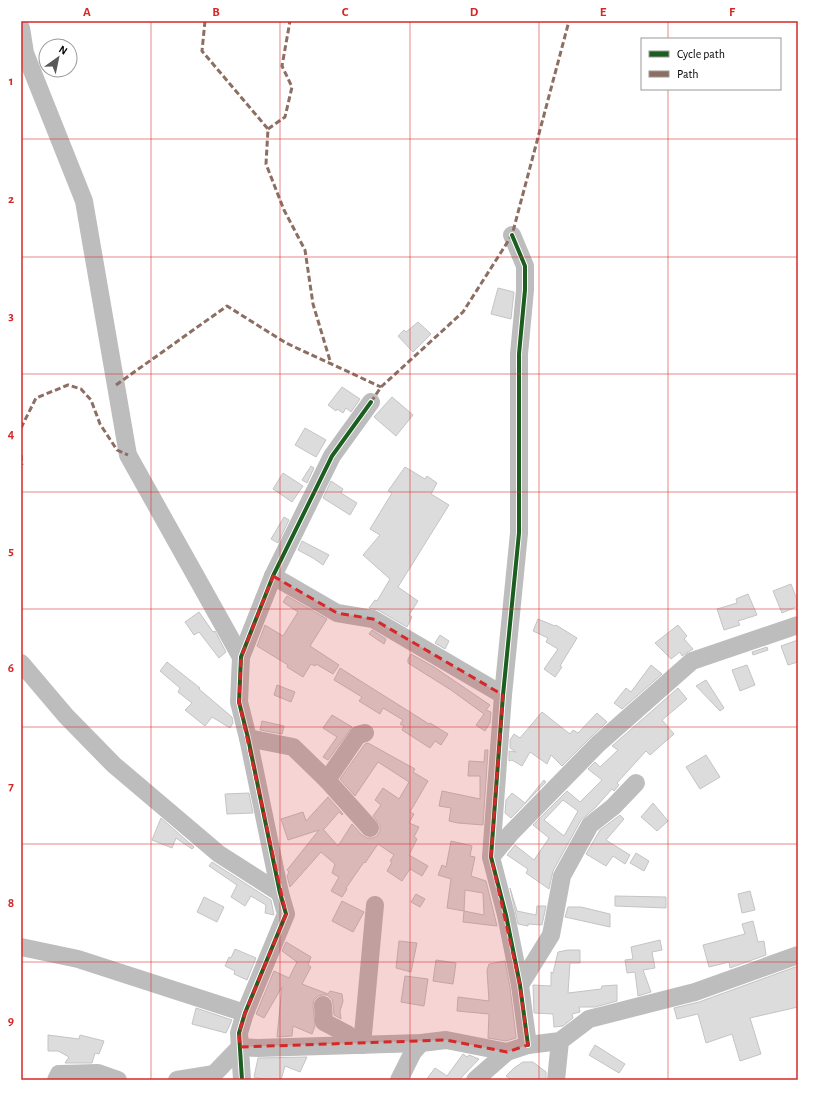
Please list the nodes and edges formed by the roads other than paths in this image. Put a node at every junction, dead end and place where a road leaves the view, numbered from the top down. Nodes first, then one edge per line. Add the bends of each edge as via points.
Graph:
1 (21, 28) edge
2 (512, 235) dead end
3 (371, 402) dead end
4 (273, 576) junction
5 (798, 625) edge
6 (241, 657) junction
7 (21, 663) edge
8 (502, 695) junction
9 (365, 733) dead end
10 (248, 738) junction
11 (327, 780) junction
12 (636, 783) dead end
13 (370, 828) dead end
14 (491, 857) junction
15 (280, 893) junction
16 (375, 905) dead end
17 (21, 948) edge
18 (798, 955) edge
19 (520, 985) junction
20 (323, 1005) dead end
21 (245, 1013) junction
22 (560, 1041) junction
23 (421, 1043) junction
24 (362, 1045) junction
25 (528, 1045) junction
26 (240, 1047) junction
27 (507, 1052) junction
28 (56, 1080) edge
29 (118, 1080) edge
30 (177, 1080) edge
31 (242, 1080) edge
32 (399, 1080) edge
33 (475, 1080) edge
34 (556, 1080) edge

1 - 6 street via 25,53 84,201 128,455
2 - 8 street via 525,266 525,290 519,354 519,533
3 - 4 street via 332,456
4 - 6 street
4 - 8 street via 337,613 373,619
5 - 14 street via 692,661 598,744 511,832
6 - 10 street via 239,702
7 - 15 street via 66,716 114,765 219,854
8 - 14 street
9 - 11 street via 358,735
10 - 11 street via 293,747
10 - 15 street
11 - 13 street
12 - 19 street via 613,807 590,825 562,876 551,935
14 - 19 street
15 - 21 street via 286,914
16 - 24 street
17 - 21 street via 78,959
18 - 22 street via 695,992 589,1019
19 - 25 street
20 - 24 street via 324,1022
21 - 26 street via 239,1033
22 - 25 street
22 - 34 street
23 - 24 street
23 - 27 street via 446,1040
23 - 32 street via 413,1052
24 - 26 street
25 - 27 street
26 - 30 street via 214,1074
26 - 31 street
27 - 33 street
28 - 29 street via 60,1074 98,1072

